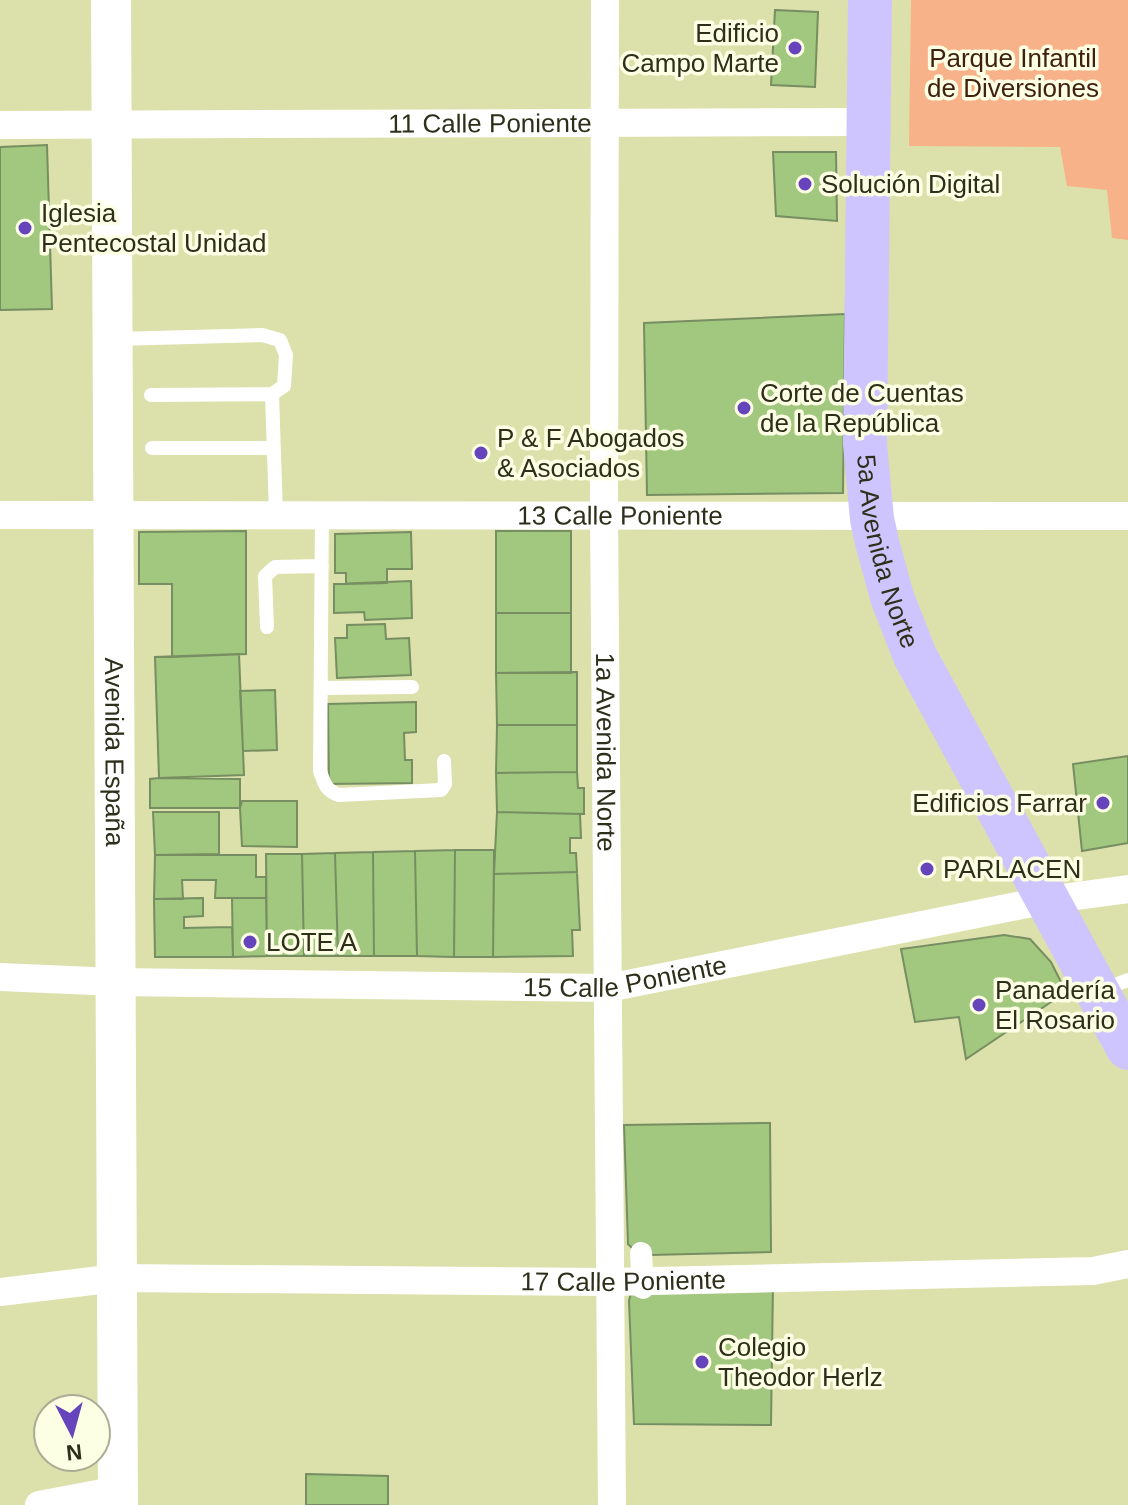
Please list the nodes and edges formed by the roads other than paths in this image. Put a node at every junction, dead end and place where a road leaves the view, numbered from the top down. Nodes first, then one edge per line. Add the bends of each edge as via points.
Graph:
1 (111, 0) edge
2 (605, 0) edge
3 (870, 0) edge
4 (606, 121) junction
5 (867, 122) junction
6 (112, 124) junction
7 (0, 125) edge
8 (113, 340) junction
9 (272, 394) junction
10 (151, 395) dead end
11 (152, 448) dead end
12 (274, 448) junction
13 (114, 514) junction
14 (276, 514) junction
15 (322, 514) junction
16 (0, 515) edge
17 (604, 515) junction
18 (1128, 516) edge
19 (322, 566) junction
20 (267, 627) dead end
21 (412, 687) dead end
22 (321, 688) junction
23 (444, 761) dead end
24 (1128, 889) edge
25 (1047, 900) junction
26 (0, 977) edge
27 (116, 982) junction
28 (1113, 986) edge
29 (608, 988) junction
30 (1128, 1048) edge
31 (641, 1253) dead end
32 (1128, 1264) edge
33 (117, 1278) junction
34 (610, 1282) junction
35 (643, 1288) dead end
36 (0, 1292) edge
37 (118, 1497) edge
38 (39, 1505) edge
39 (612, 1505) edge

1 - 6 main road, Avenida España
2 - 4 street, 1a Avenida Norte
3 - 5 main road, 5a Avenida Norte
4 - 5 street, 11 Calle Poniente
4 - 6 street, 11 Calle Poniente
4 - 17 street, 1a Avenida Norte
5 - 25 main road, 5a Avenida Norte via 865,444 877,542 915,656
6 - 7 street, 11 Calle Poniente
6 - 8 main road, Avenida España
8 - 9 lane via 262,335 280,340 287,375 284,386
8 - 13 main road, Avenida España
9 - 10 lane
9 - 12 lane
11 - 12 lane
12 - 14 lane
13 - 14 street, 13 Calle Poniente
13 - 16 street, 13 Calle Poniente
13 - 27 main road, Avenida España
14 - 15 street, 13 Calle Poniente
15 - 17 street, 13 Calle Poniente
15 - 19 lane
17 - 18 street, 13 Calle Poniente
17 - 29 street, 1a Avenida Norte
19 - 20 lane via 269,570
19 - 22 lane
21 - 22 lane
22 - 23 lane via 320,771 330,792 441,790
24 - 25 street, 15 Calle Poniente
25 - 28 main road, 5a Avenida Norte
25 - 29 street, 15 Calle Poniente
26 - 27 street, 15 Calle Poniente
27 - 29 street, 15 Calle Poniente
27 - 33 main road, Avenida España
28 - 30 main road, 5a Avenida Norte
29 - 34 street, 1a Avenida Norte
31 - 35 street
32 - 34 street, 17 Calle Poniente via 1093,1271
33 - 34 street, 17 Calle Poniente
33 - 36 street, 17 Calle Poniente
33 - 37 main road, Avenida España
34 - 39 street, 1a Avenida Norte
37 - 38 street

